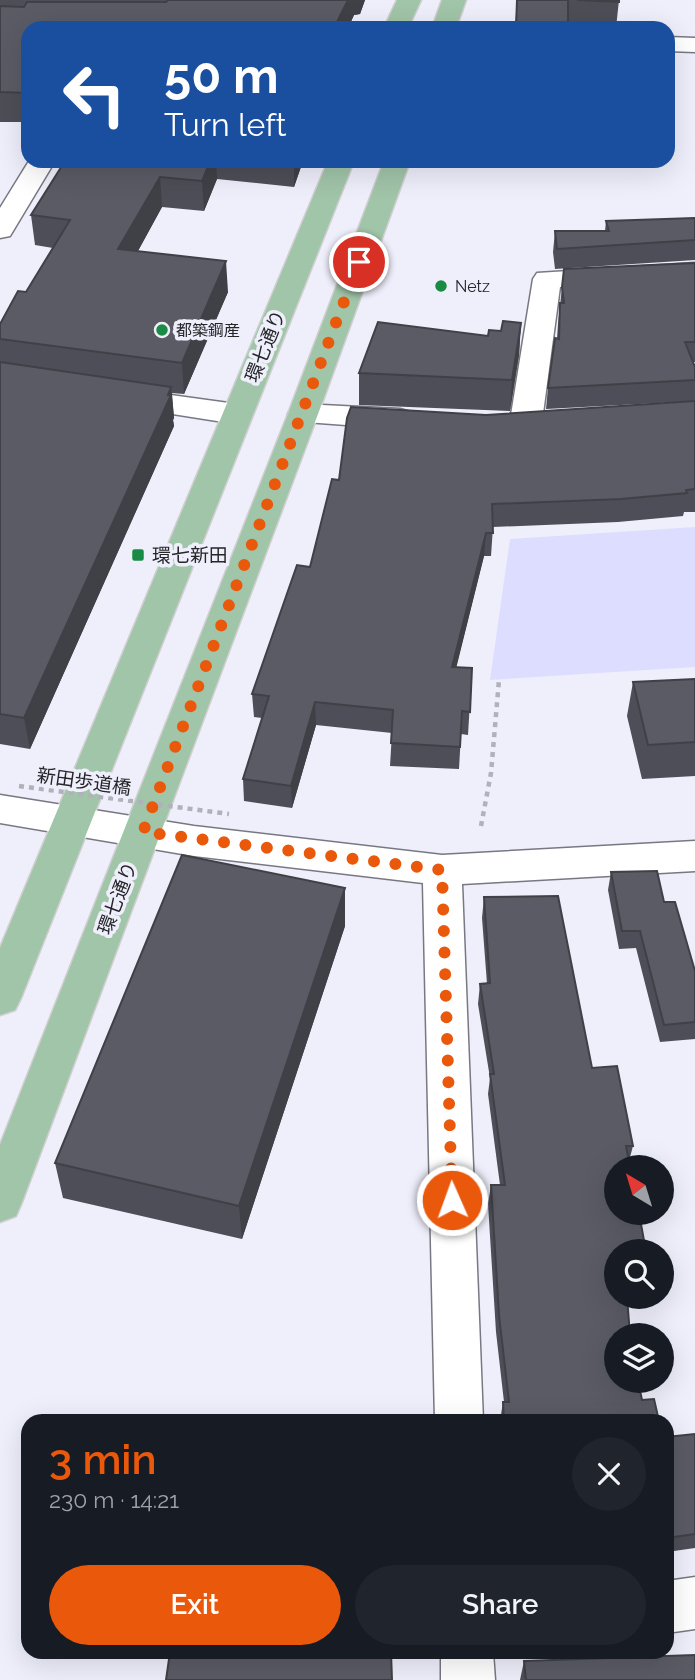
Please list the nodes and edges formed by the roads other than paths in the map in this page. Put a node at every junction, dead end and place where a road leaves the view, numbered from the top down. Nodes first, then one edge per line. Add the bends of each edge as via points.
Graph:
1 (409, 0) edge
2 (454, 0) edge
3 (399, 21) edge
4 (446, 21) edge
5 (675, 44) edge
6 (695, 45) edge
7 (38, 168) edge
8 (338, 168) edge
9 (394, 168) edge
10 (0, 230) edge
11 (695, 272) edge
12 (92, 394) edge
13 (236, 414) junction
14 (303, 414) junction
15 (429, 421) edge
16 (495, 424) edge
17 (9, 798) edge
18 (72, 821) junction
19 (143, 832) junction
20 (695, 856) edge
21 (442, 870) junction
22 (0, 998) edge
23 (0, 1202) edge
24 (459, 1414) edge
25 (695, 1603) edge
26 (674, 1606) edge
27 (467, 1659) edge
28 (468, 1680) edge

1 - 3 main road
2 - 4 main road
5 - 6 street
7 - 10 street
8 - 13 main road, 環七通り
9 - 14 main road, 環七通り
11 - 16 street via 547,279 539,420
12 - 13 street
13 - 18 main road, 環七通り
14 - 15 street
14 - 19 main road, 環七通り
17 - 18 street
18 - 19 street
18 - 22 main road, 環七通り
19 - 21 street
19 - 23 main road, 環七通り
20 - 21 street
21 - 24 street
25 - 26 street
27 - 28 street

